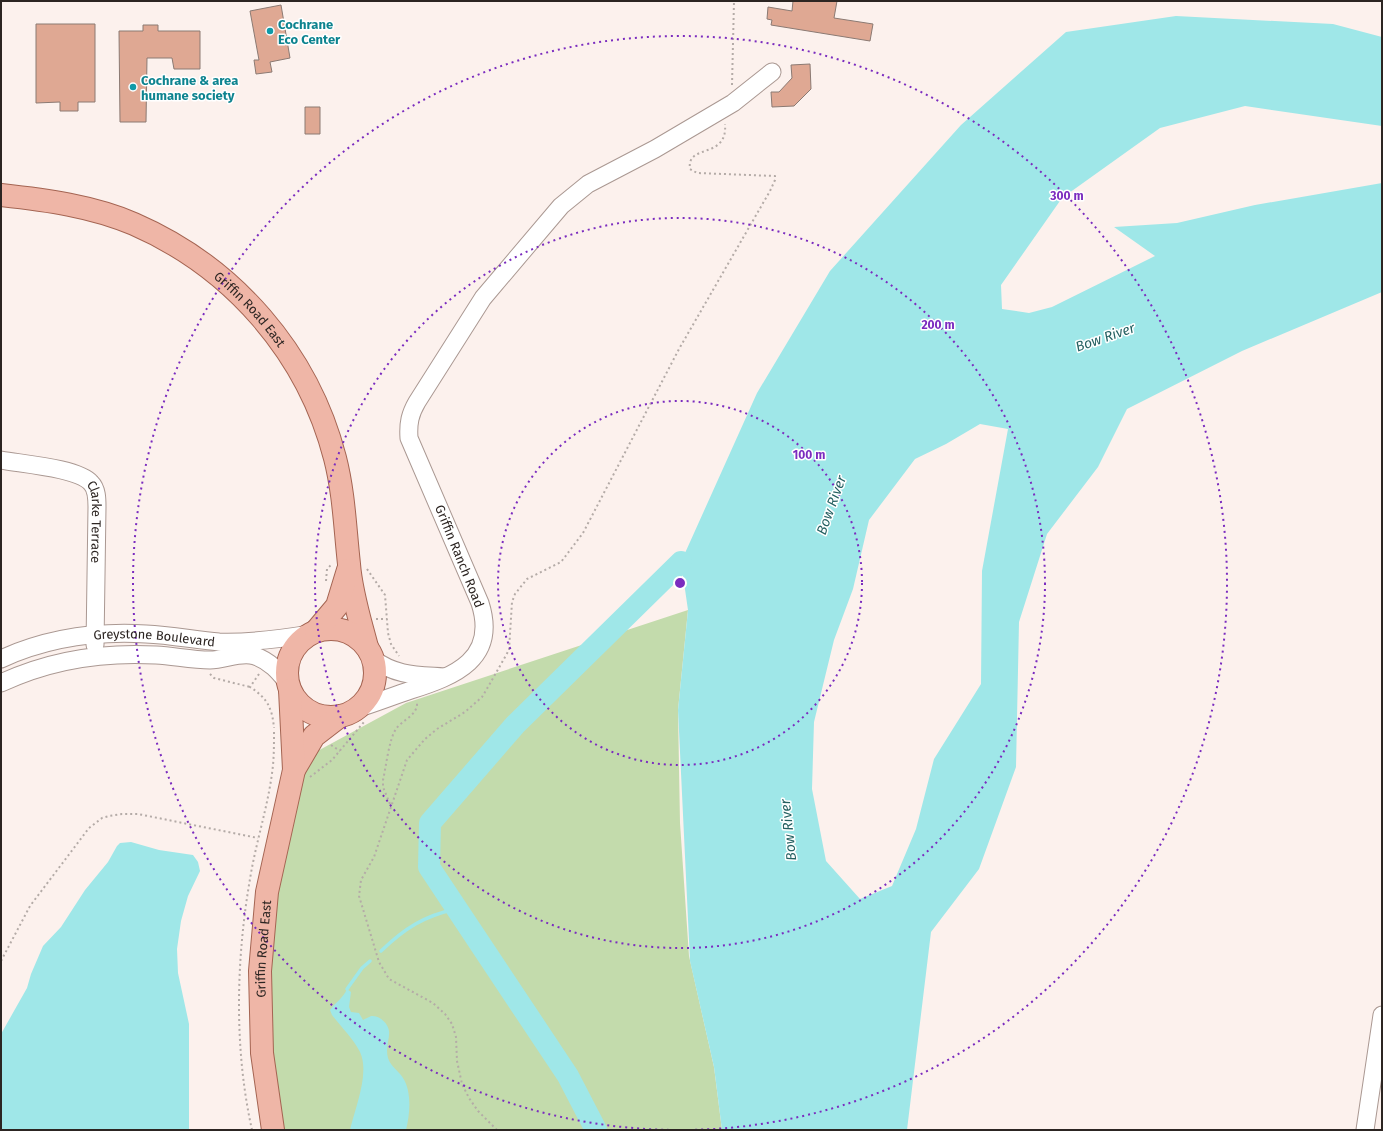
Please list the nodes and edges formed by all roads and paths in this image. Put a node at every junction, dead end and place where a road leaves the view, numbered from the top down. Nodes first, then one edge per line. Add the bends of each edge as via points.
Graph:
1 (734, 1) edge
2 (772, 72) dead end
3 (730, 91) dead end
4 (718, 111) junction
5 (1, 195) edge
6 (1, 460) edge
7 (357, 567) junction
8 (327, 569) dead end
9 (326, 584) dead end
10 (313, 633) junction
11 (95, 635) junction
12 (370, 653) junction
13 (95, 657) junction
14 (1, 659) edge
15 (400, 659) dead end
16 (259, 674) dead end
17 (448, 677) junction
18 (214, 678) dead end
19 (1, 683) edge
20 (250, 687) junction
21 (289, 687) junction
22 (416, 699) dead end
23 (354, 715) junction
24 (294, 770) junction
25 (272, 772) dead end
26 (289, 794) junction
27 (391, 805) junction
28 (258, 838) dead end
29 (1, 961) edge
30 (1382, 1015) edge
31 (272, 1130) edge
32 (497, 1130) edge
33 (1365, 1130) edge

1 - 3 path via 733,77
2 - 4 street, Griffin Ranch Road via 733,103
4 - 17 street, Griffin Ranch Road via 588,184 561,206 483,298 410,414 409,438 480,603 484,619 477,652 461,671
4 - 27 path via 724,123 723,139 714,149 691,157 690,169 697,173 775,176 775,180 679,349 583,534 561,562 527,579 515,594 512,602 509,650 488,687 482,697 465,712 437,729 415,749 407,760
5 - 7 main road, Griffin Road East via 71,206 133,224 168,241 204,264 238,292 267,322 290,354 305,381 329,436
6 - 11 street, Clarke Terrace via 70,471 92,483 97,499
7 - 10 main road, Griffin Road East via 337,606
7 - 12 main road, Griffin Road East
7 - 15 path via 384,595 391,644
8 - 9 path
10 - 11 street, Greystone Boulevard via 274,640 235,642 147,634
10 - 12 main road via 330,629 344,631 356,637
10 - 21 main road via 298,643 290,655 287,669
11 - 13 street, Clarke Terrace
11 - 14 street, Greystone Boulevard via 54,641
12 - 17 street via 385,668 396,672
12 - 23 main road via 375,673 373,687
13 - 19 street, Greystone Boulevard via 40,667
13 - 21 street, Greystone Boulevard via 122,654 216,660 249,655 272,666
16 - 20 path
17 - 23 street, Griffin Ranch Road
18 - 20 path
20 - 25 path via 261,694 270,707 274,732
21 - 23 main road via 298,703 310,712 324,717
21 - 24 main road, Griffin Road East
22 - 27 path via 417,708 396,729 392,740 383,780 383,787
23 - 24 main road, Griffin Road East via 314,736
23 - 26 path via 351,736 340,751
24 - 26 main road, Griffin Road East
26 - 31 main road, Griffin Road East via 267,892 260,971 259,1014
27 - 32 path via 374,857 361,880 359,896 377,955 389,979 433,1003 449,1019 456,1037 457,1061 462,1084 478,1110
28 - 29 path via 138,814 102,818 89,828 39,894
30 - 33 street

